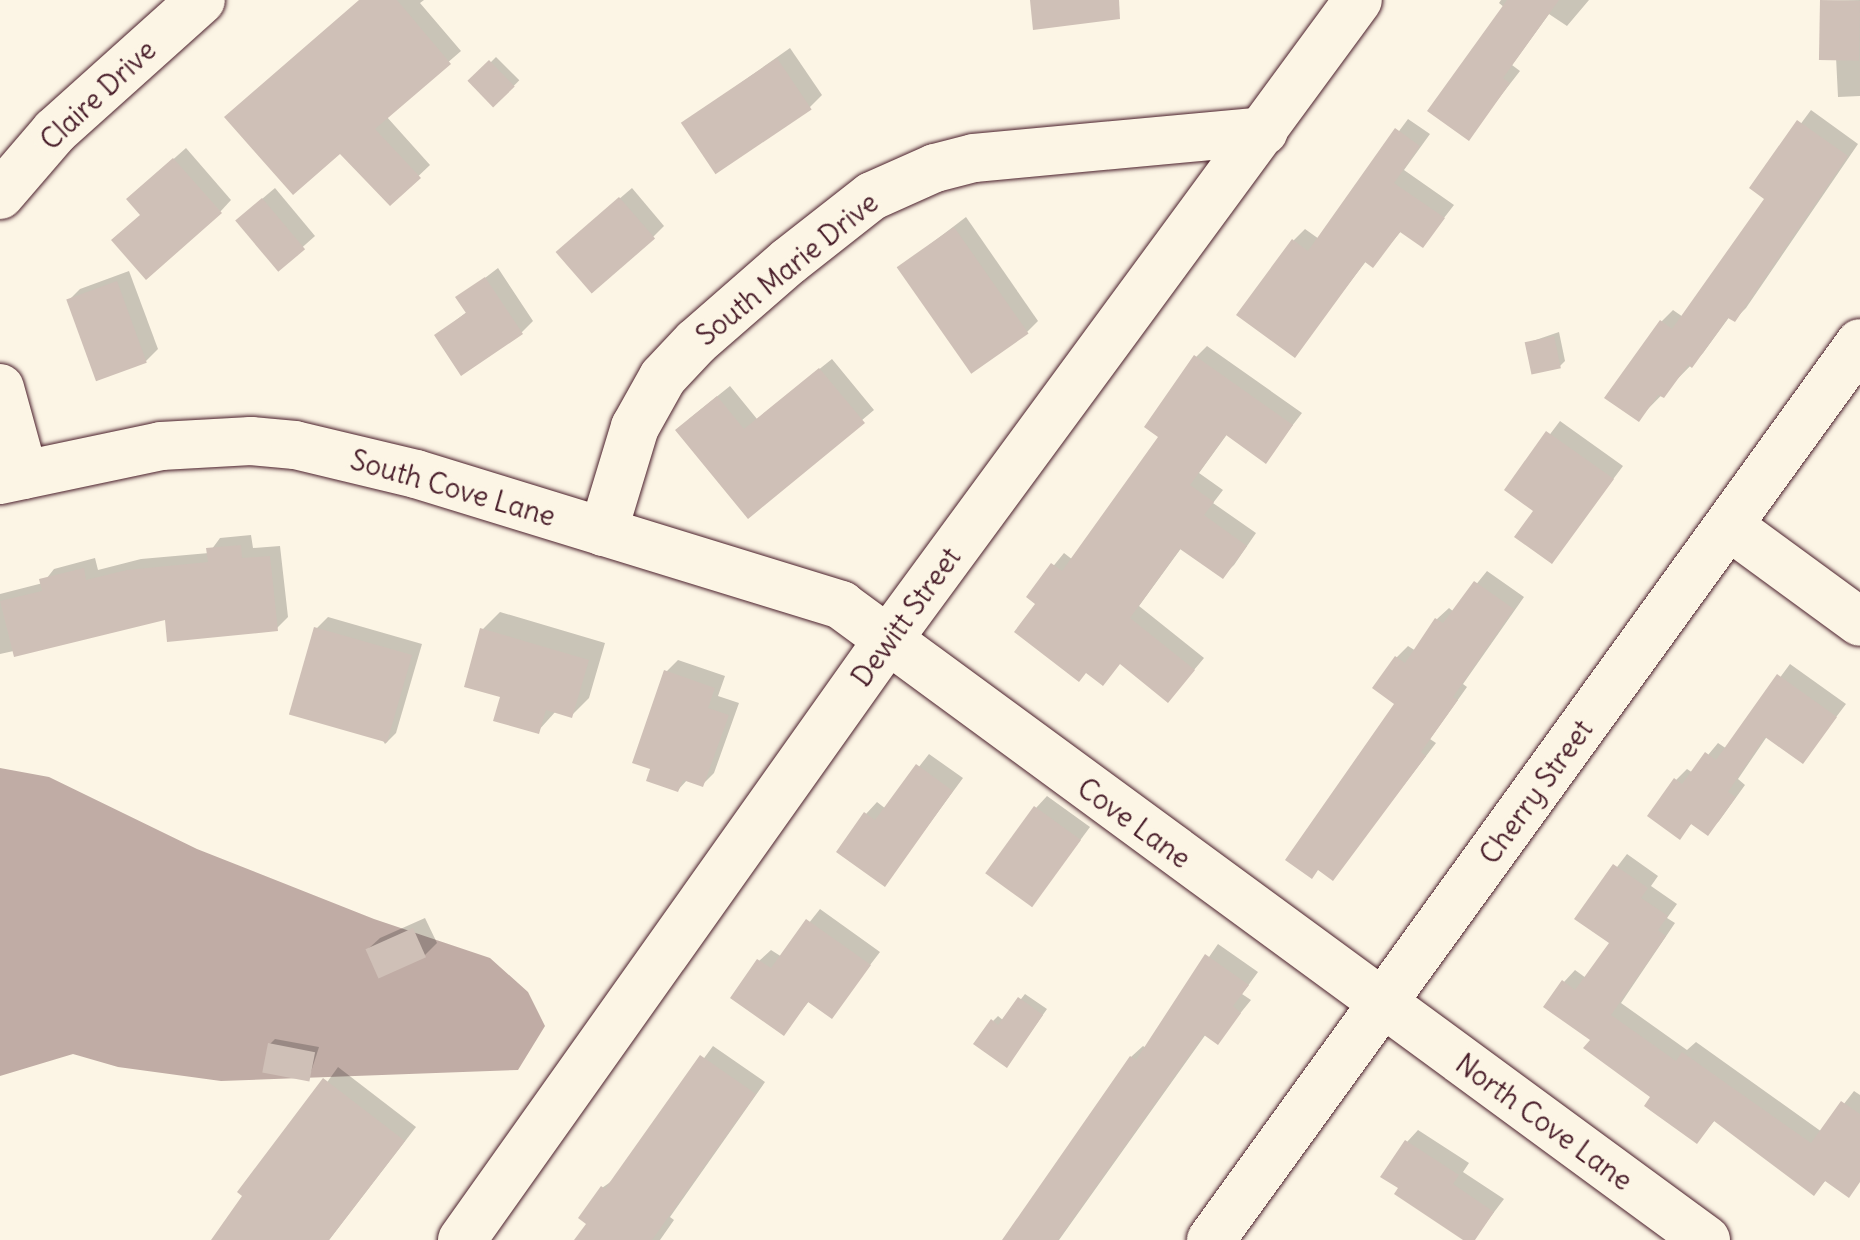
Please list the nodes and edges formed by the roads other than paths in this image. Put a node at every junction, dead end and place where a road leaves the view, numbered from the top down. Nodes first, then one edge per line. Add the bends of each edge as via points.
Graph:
1 (201, 0) edge
2 (1358, 0) edge
3 (1264, 131) junction
4 (0, 195) edge
5 (1860, 343) edge
6 (0, 388) edge
7 (12, 478) edge
8 (1729, 526) junction
9 (603, 532) junction
10 (1860, 622) edge
11 (887, 641) junction
12 (1381, 1004) junction
13 (462, 1240) edge
14 (1211, 1240) edge
15 (1706, 1240) edge

1 - 4 street, Claire Drive via 55,132
2 - 3 street, Dewitt Street
3 - 9 street, South Marie Drive via 974,158 872,196 789,261 663,377 635,427
3 - 11 street, Dewitt Street
5 - 8 street, Cherry Street
6 - 7 street
7 - 9 street, South Cove Lane via 160,446 272,442 398,469
8 - 10 street
8 - 12 street, Cherry Street
9 - 11 street, South Cove Lane via 841,606
11 - 12 street, Cove Lane
11 - 13 street, Dewitt Street
12 - 14 street, Cherry Street
12 - 15 street, North Cove Lane

